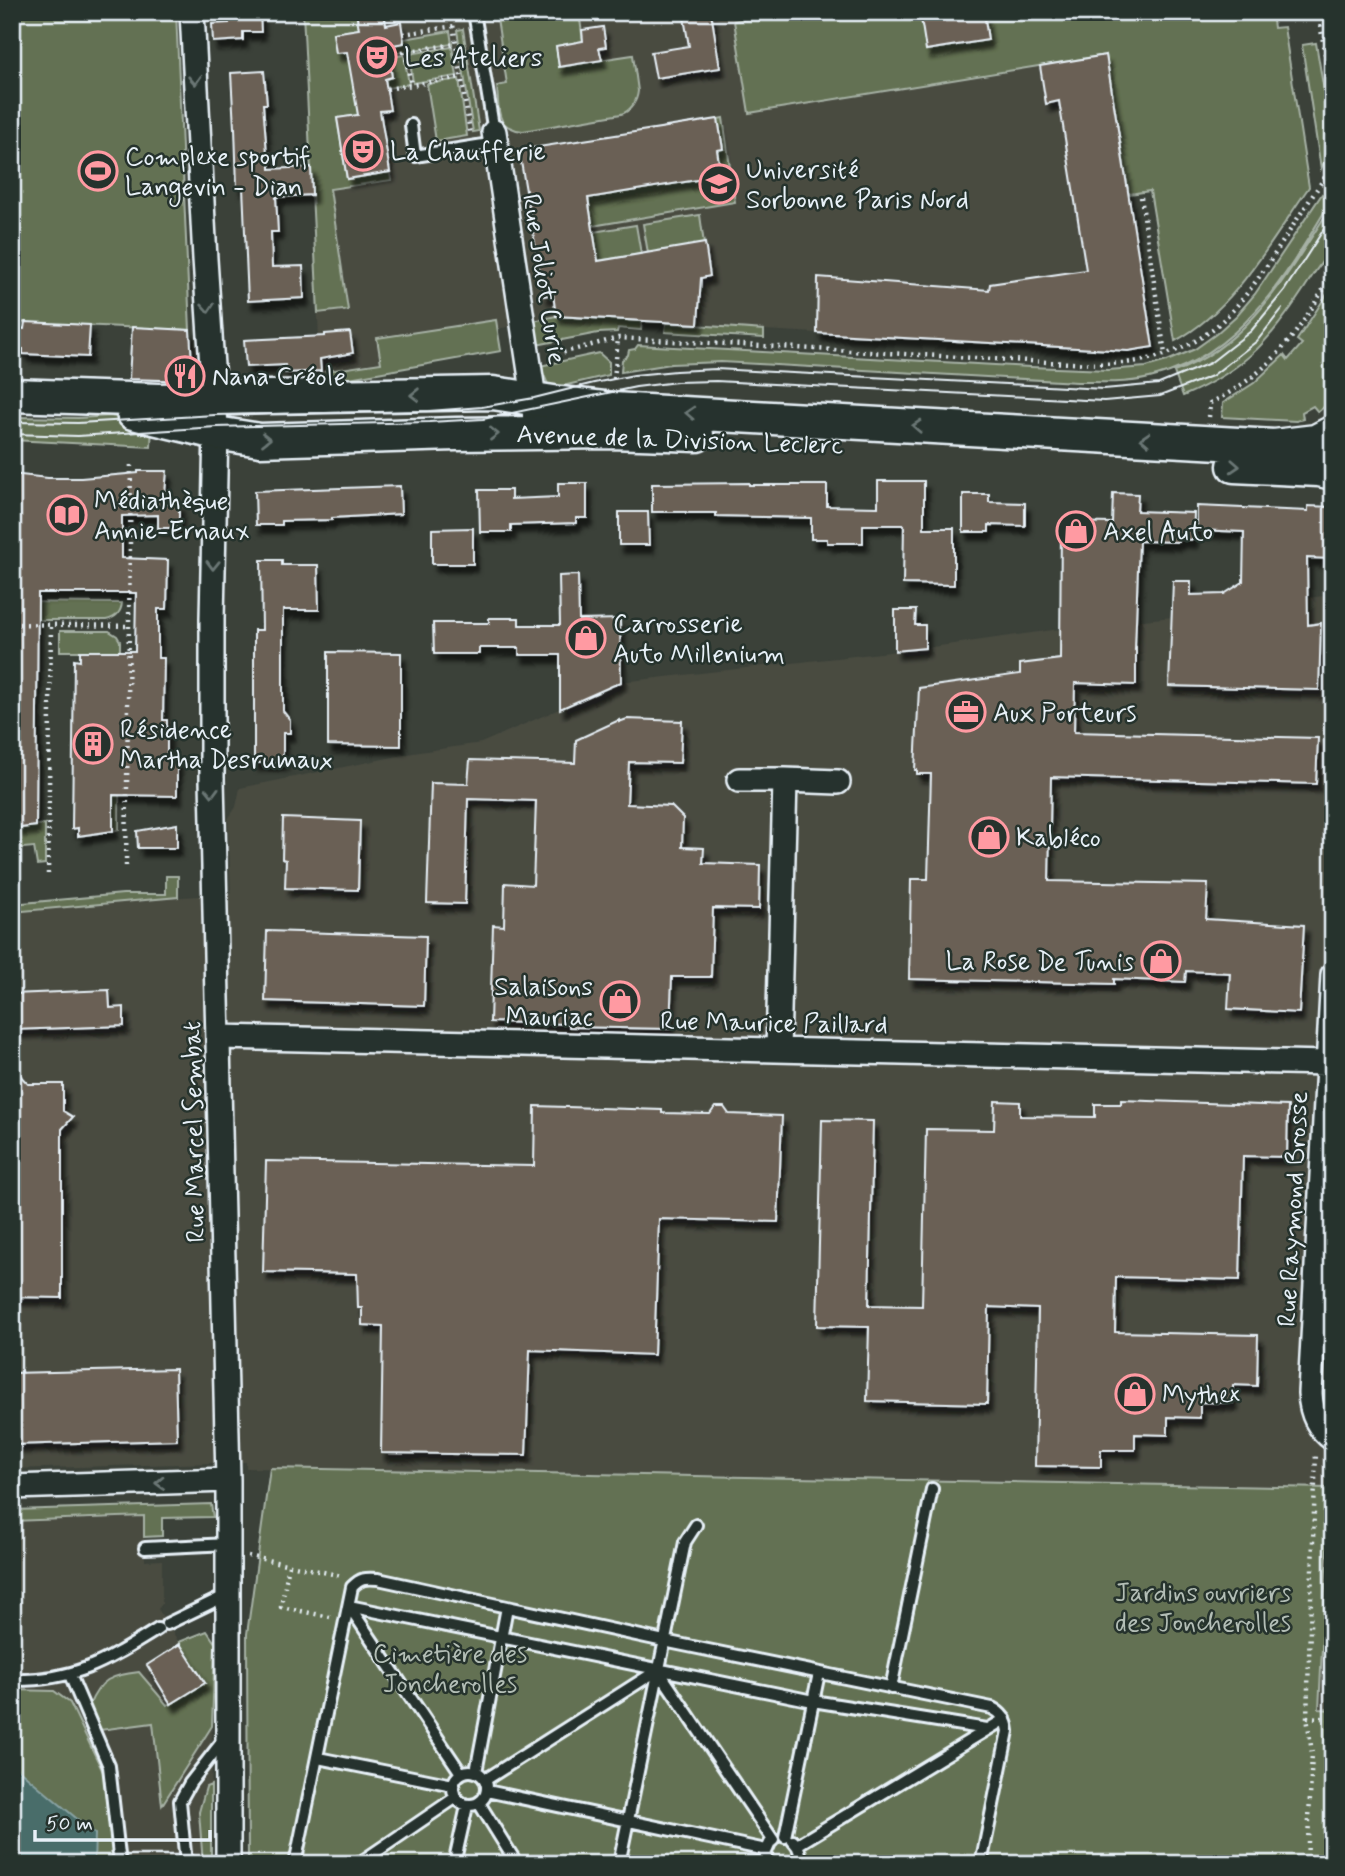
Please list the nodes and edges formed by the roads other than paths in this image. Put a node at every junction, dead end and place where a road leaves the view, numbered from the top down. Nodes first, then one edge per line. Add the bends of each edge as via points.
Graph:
1 (192, 12) edge
2 (475, 17) edge
3 (411, 125) dead end
4 (495, 138) junction
5 (22, 395) edge
6 (214, 398) junction
7 (534, 400) junction
8 (1333, 432) edge
9 (216, 433) junction
10 (535, 434) junction
11 (1333, 473) edge
12 (739, 780) dead end
13 (785, 780) junction
14 (838, 782) dead end
15 (1333, 975) edge
16 (219, 1037) junction
17 (778, 1050) junction
18 (1327, 1063) junction
19 (1325, 1431) edge
20 (228, 1480) junction
21 (12, 1487) edge
22 (932, 1489) dead end
23 (696, 1525) dead end
24 (145, 1548) dead end
25 (229, 1548) junction
26 (229, 1594) junction
27 (349, 1606) junction
28 (507, 1606) junction
29 (500, 1638) junction
30 (664, 1641) junction
31 (658, 1670) junction
32 (819, 1673) junction
33 (69, 1675) junction
34 (12, 1679) edge
35 (891, 1688) junction
36 (813, 1701) junction
37 (1004, 1719) junction
38 (987, 1729) junction
39 (229, 1733) junction
40 (318, 1758) junction
41 (461, 1773) junction
42 (483, 1781) junction
43 (453, 1785) junction
44 (455, 1798) junction
45 (479, 1803) junction
46 (467, 1805) junction
47 (627, 1822) junction
48 (785, 1837) junction
49 (770, 1845) junction
50 (797, 1845) junction
51 (799, 1862) edge
52 (120, 1864) edge
53 (186, 1864) edge
54 (228, 1864) edge
55 (295, 1864) edge
56 (358, 1864) edge
57 (454, 1864) edge
58 (517, 1864) edge
59 (619, 1864) edge
60 (768, 1864) edge
61 (818, 1864) edge
62 (981, 1864) edge

1 -> 6 street, Rue Marcel Sembat
2 - 4 lane
3 - 4 lane via 415,156 472,147
4 - 7 street, Rue Joliot Curie
5 - 6 street, Avenue de la Division Leclerc
5 - 9 street, Avenue de la Division Leclerc via 108,407
7 -> 6 street, Avenue de la Division Leclerc via 493,393
6 - 9 street, Rue Marcel Sembat
8 -> 7 street, Avenue de la Division Leclerc via 1316,441 1274,446 612,409
7 - 10 street, Rue Joliot Curie
9 -> 10 street, Avenue de la Division Leclerc via 260,440
9 -> 16 street, Rue Marcel Sembat via 212,779
10 -> 11 street, Avenue de la Division Leclerc via 668,433
12 - 13 street
13 - 14 street
13 - 17 street
15 - 18 street, Rue Raymond Brosse
16 - 17 street, Rue Maurice Paillard
16 - 20 street, Rue Marcel Sembat
17 - 18 street, Rue Maurice Paillard
18 - 19 street, Rue Raymond Brosse via 1310,1393 1312,1409
20 -> 21 street
20 - 25 street, Rue Marcel Sembat
22 - 35 lane
23 - 30 lane via 685,1542
24 - 25 lane
25 - 26 street, Rue Marcel Sembat
26 - 33 lane via 162,1626 110,1659
26 - 39 street, Rue Marcel Sembat
27 - 28 lane via 352,1587 360,1579
27 - 29 lane
27 - 40 lane
27 - 41 lane
28 - 29 lane
28 - 30 lane
29 - 31 lane
29 - 42 lane
30 - 31 lane
30 - 32 lane
31 - 36 lane
31 - 42 lane
31 - 47 lane
31 - 49 lane
32 - 35 lane
32 - 36 lane
33 - 34 lane
33 - 52 lane via 109,1766
35 - 37 lane via 992,1708
36 - 38 lane
36 - 48 lane
37 - 38 lane
37 - 62 lane via 1008,1735
38 - 50 lane
39 - 53 lane via 180,1801
39 - 54 street, Rue Marcel Sembat
40 - 43 lane
40 - 55 lane
41 - 42 lane via 468,1771
41 - 43 lane
42 - 45 lane via 484,1798
42 - 47 lane
43 - 44 lane
44 - 46 lane
44 - 56 lane
45 - 46 lane
45 - 58 lane
46 - 57 lane
47 - 49 lane
47 - 59 lane
48 - 49 lane
48 - 50 lane
49 - 60 lane
50 - 51 lane
51 - 61 lane

